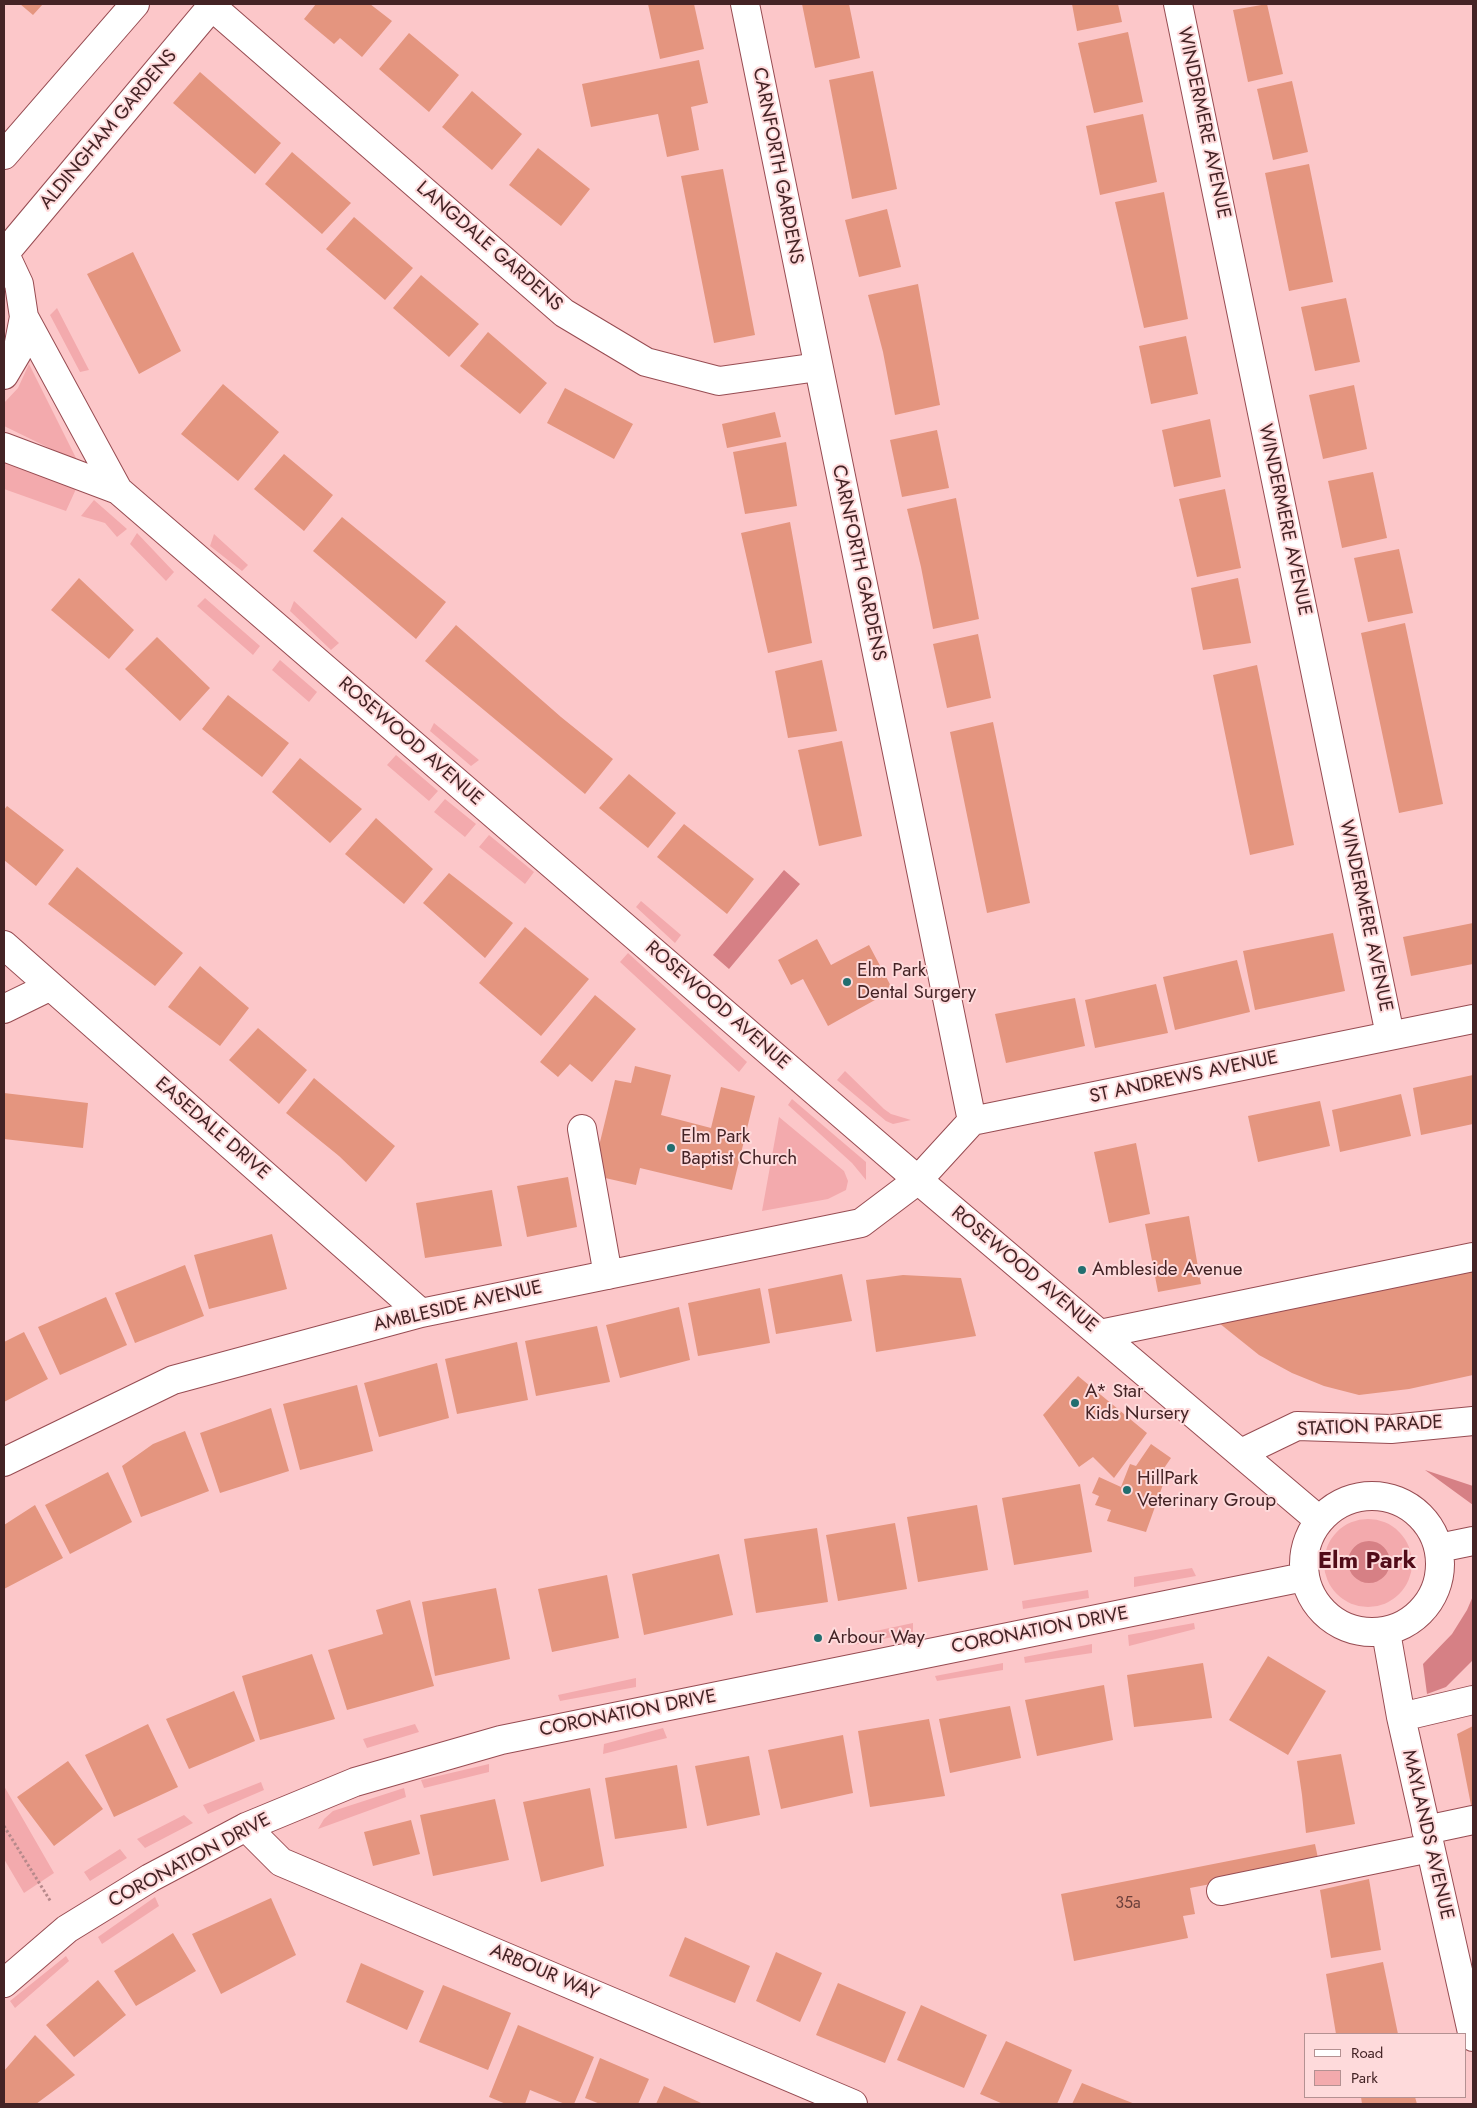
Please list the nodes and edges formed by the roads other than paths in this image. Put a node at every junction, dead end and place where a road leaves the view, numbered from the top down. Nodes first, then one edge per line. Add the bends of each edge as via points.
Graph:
1 (135, 4) edge
2 (745, 4) edge
3 (1178, 4) edge
4 (211, 5) edge
5 (4, 155) edge
6 (5, 252) edge
7 (24, 317) junction
8 (818, 368) junction
9 (4, 375) edge
10 (4, 447) edge
11 (118, 490) junction
12 (4, 945) edge
13 (49, 987) junction
14 (4, 1009) edge
15 (1473, 1019) edge
16 (1390, 1035) junction
17 (972, 1121) junction
18 (582, 1129) dead end
19 (918, 1180) junction
20 (1473, 1257) edge
21 (608, 1275) junction
22 (421, 1312) junction
23 (1100, 1334) junction
24 (1473, 1421) edge
25 (1241, 1453) junction
26 (4, 1462) edge
27 (1319, 1520) junction
28 (1473, 1541) edge
29 (1439, 1548) junction
30 (1304, 1577) junction
31 (1386, 1632) junction
32 (1473, 1700) edge
33 (1401, 1718) junction
34 (1473, 1820) edge
35 (246, 1827) junction
36 (1428, 1839) junction
37 (1221, 1891) dead end
38 (4, 1983) edge
39 (1473, 2037) edge
40 (853, 2104) edge

1 - 5 street
2 - 8 street, CARNFORTH GARDENS
3 - 16 street, WINDERMERE AVENUE
4 - 6 street, ALDINGHAM GARDENS
4 - 8 street, LANGDALE GARDENS via 564,312 646,362 719,381
6 - 7 street via 19,284
7 - 9 street via 16,353
7 - 11 street
8 - 17 street, CARNFORTH GARDENS
10 - 11 street
11 - 19 street, ROSEWOOD AVENUE
12 - 13 street, EASEDALE DRIVE
13 - 14 street
13 - 22 street, EASEDALE DRIVE
15 - 16 street, ST ANDREWS AVENUE
16 - 17 street, ST ANDREWS AVENUE
17 - 19 street
18 - 21 street
19 - 21 street, AMBLESIDE AVENUE via 861,1223
19 - 23 street, ROSEWOOD AVENUE
20 - 23 street
21 - 22 street, AMBLESIDE AVENUE
22 - 26 street, AMBLESIDE AVENUE via 173,1380
23 - 25 street, ROSEWOOD AVENUE
24 - 25 street, STATION PARADE via 1391,1429 1297,1426
25 - 27 street, ROSEWOOD AVENUE
27 - 29 street via 1343,1501 1372,1495 1401,1502 1425,1521
27 - 30 street via 1304,1547
28 - 29 street
29 - 31 street via 1440,1570 1435,1592 1423,1610 1406,1624
30 - 31 street via 1314,1602 1333,1622 1358,1632
30 - 35 street, CORONATION DRIVE via 501,1740 355,1782
31 - 33 street, MAYLANDS AVENUE
32 - 33 street
33 - 36 street, MAYLANDS AVENUE
34 - 36 street
35 - 38 street, CORONATION DRIVE via 150,1878 67,1929
35 - 40 street, ARBOUR WAY via 281,1862
36 - 37 street
36 - 39 street, MAYLANDS AVENUE

